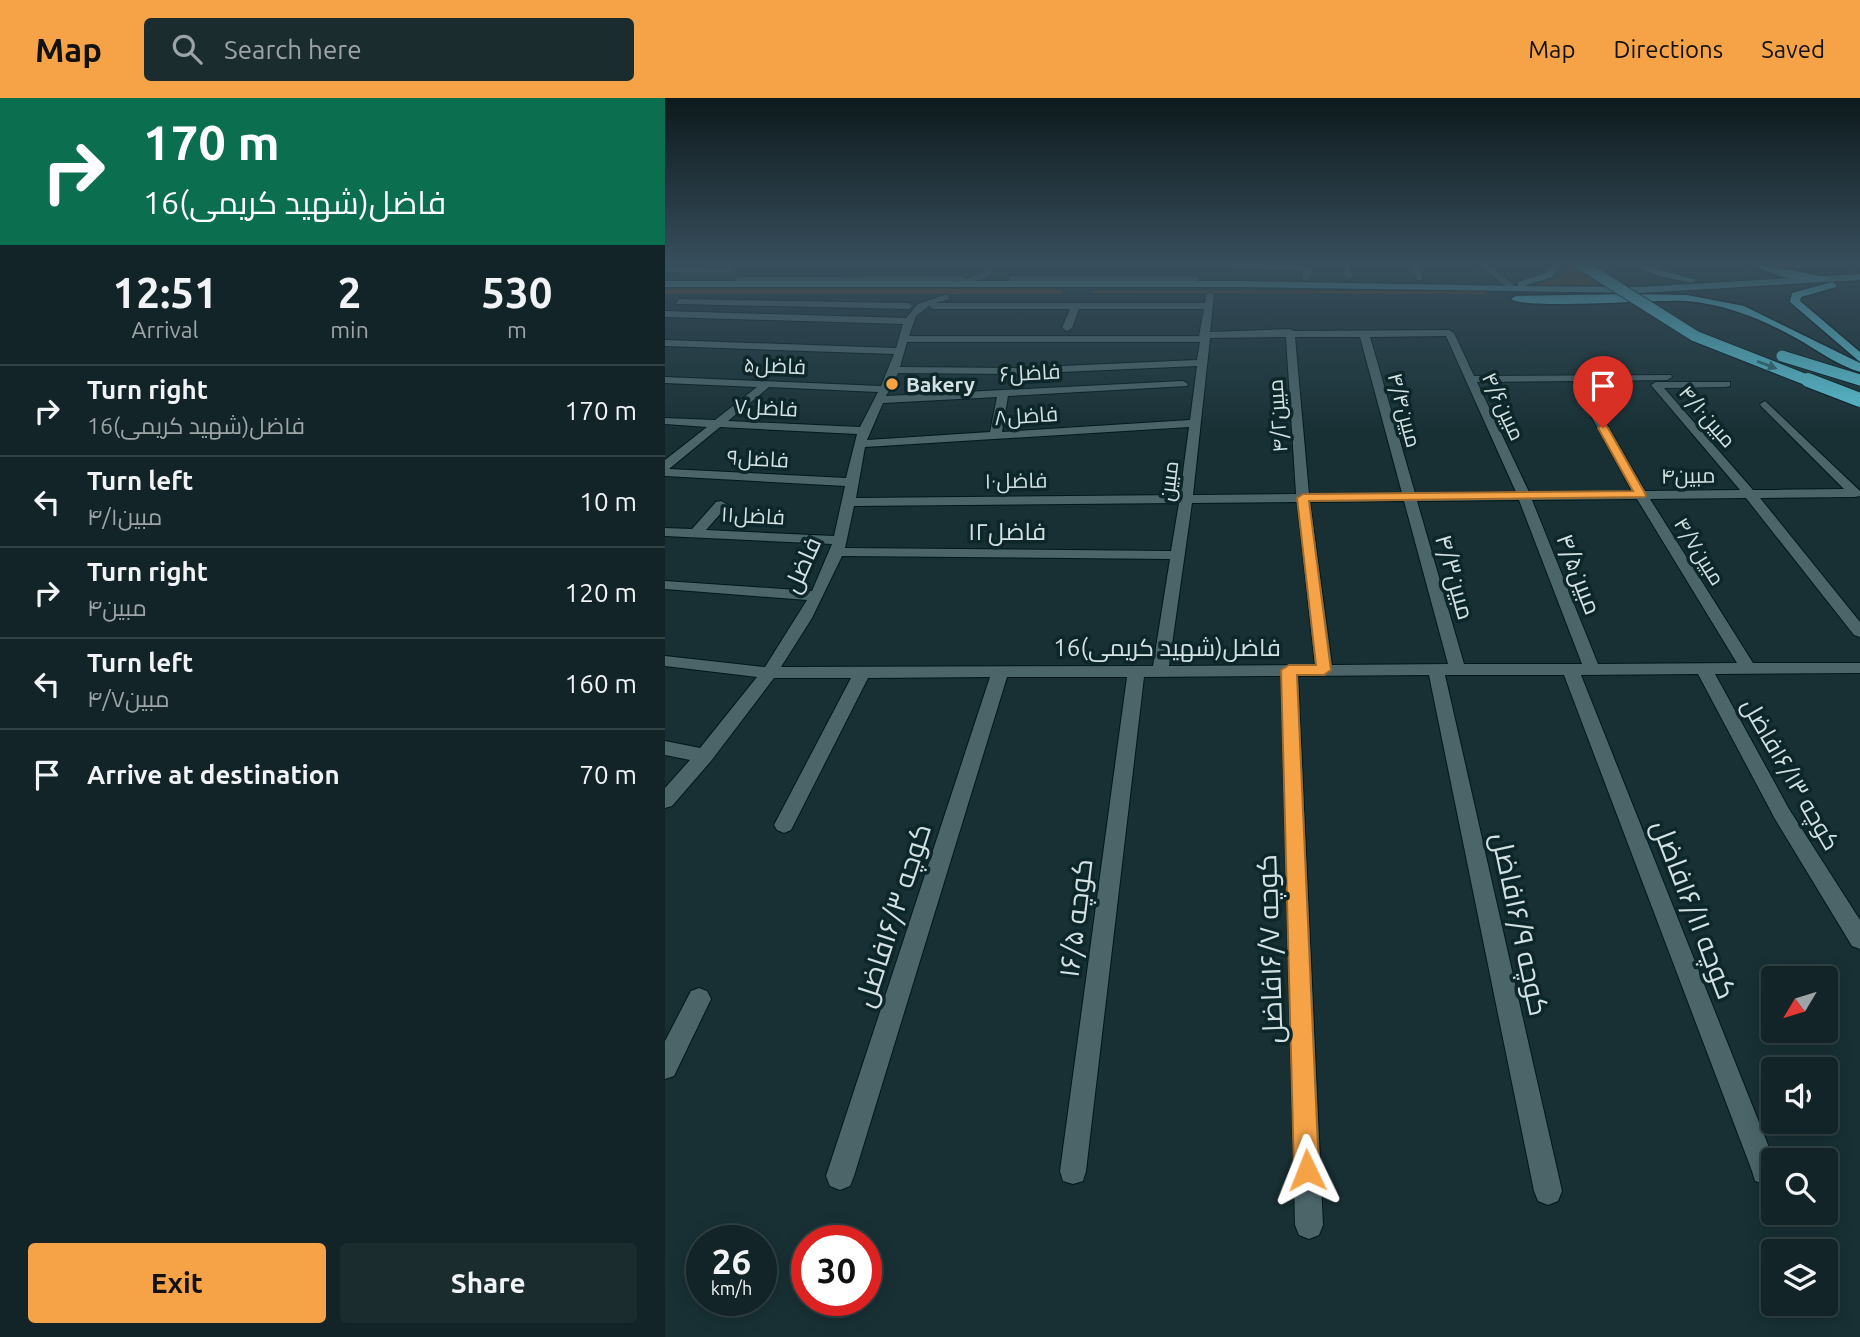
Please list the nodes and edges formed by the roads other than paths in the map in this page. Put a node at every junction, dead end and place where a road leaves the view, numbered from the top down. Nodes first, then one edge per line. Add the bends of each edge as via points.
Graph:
1 (910, 321) edge
2 (1069, 321) edge
3 (1206, 321) edge
4 (1667, 321) edge
5 (1693, 321) edge
6 (1769, 321) edge
7 (1817, 321) edge
8 (1067, 328) dead end
9 (1290, 332) junction
10 (1364, 333) junction
11 (689, 334) dead end
12 (747, 336) dead end
13 (1203, 337) junction
14 (665, 343) edge
15 (677, 344) junction
16 (704, 344) junction
17 (784, 344) junction
18 (734, 345) junction
19 (903, 345) junction
20 (802, 348) junction
21 (719, 357) dead end
22 (686, 358) dead end
23 (758, 358) dead end
24 (1860, 358) edge
25 (791, 360) dead end
26 (1200, 363) junction
27 (1860, 368) edge
28 (894, 370) junction
29 (1470, 379) junction
30 (665, 380) edge
31 (1860, 380) edge
32 (1578, 383) dead end
33 (767, 384) junction
34 (1183, 384) dead end
35 (1003, 392) junction
36 (882, 394) junction
37 (1860, 401) edge
38 (1765, 404) dead end
39 (665, 421) edge
40 (1194, 423) junction
41 (718, 424) junction
42 (995, 436) junction
43 (863, 438) junction
44 (665, 466) edge
45 (665, 472) edge
46 (850, 482) junction
47 (1750, 494) junction
48 (1640, 495) junction
49 (1524, 496) junction
50 (1409, 497) junction
51 (1303, 498) junction
52 (1185, 499) junction
53 (847, 502) junction
54 (721, 505) dead end
55 (665, 532) edge
56 (696, 533) junction
57 (837, 546) junction
58 (1177, 555) junction
59 (665, 585) edge
60 (816, 596) junction
61 (1860, 632) edge
62 (665, 661) edge
63 (1703, 668) junction
64 (1748, 668) junction
65 (1860, 668) edge
66 (1446, 669) junction
67 (1581, 669) junction
68 (1289, 670) junction
69 (1324, 670) junction
70 (1136, 671) junction
71 (1160, 671) junction
72 (1000, 672) junction
73 (769, 673) junction
74 (862, 673) junction
75 (665, 748) edge
76 (705, 756) junction
77 (665, 801) edge
78 (784, 825) dead end
79 (1860, 939) edge
80 (699, 999) dead end
81 (665, 1066) edge
82 (1761, 1160) edge
83 (1073, 1171) dead end
84 (840, 1176) dead end
85 (1548, 1191) dead end
86 (1309, 1225) dead end

1 - 19 street, فاضل
2 - 8 street
3 - 13 street, مبین
4 -> 37 highway, bridge
5 - 31 highway, bridge via 1757,348
6 - 27 highway
7 - 24 highway
9 - 10 street
9 - 13 street
9 - 51 street, ۴/۲مبین
10 - 29 street, ۴/۶مبین via 1449,333
10 - 50 street, ۴/۴مبین
11 - 15 street
12 - 18 street
13 - 19 street
13 - 26 street, مبین
14 - 15 street
15 - 16 street
16 - 18 street
16 - 22 street
17 - 18 street
17 - 20 street
17 - 23 street
18 - 21 street
19 - 20 street
19 - 28 street, فاضل
20 - 25 street
26 - 28 street via 1014,371
26 - 40 street, مبین
28 - 36 street, فاضل
29 - 47 street, ۴/۱۰مبین via 1726,380 1656,385
29 - 49 street, ۴/۶مبین
30 - 33 street, ۵فاضل
32 - 48 street, ۴/۷مبین
33 - 36 street, ۵فاضل
33 - 41 street
34 - 35 street, ۶فاضل
35 - 36 street, ۶فاضل
35 - 42 street
36 - 43 street, فاضل
38 - 47 street, ۴مبین via 1855,493
39 - 41 street, ۷فاضل
40 - 42 street, ۸فاضل
40 - 52 street, مبین
41 - 43 street, ۷فاضل
41 - 44 street
42 - 43 street, ۸فاضل
43 - 46 street, فاضل
45 - 46 street, ۹فاضل
46 - 53 street, فاضل
47 - 48 street, ۴مبین
47 - 61 street
48 - 49 street, ۴مبین
48 - 64 street, ۴/۷مبین
49 - 50 street, ۴مبین
49 - 67 street, ۴/۵مبین
50 - 51 street, ۴مبین
50 - 66 street, ۴/۳مبین
51 - 52 street, ۴مبین
51 - 69 street, ۴/۲مبین
52 - 53 street, ۱۰فاضل
52 - 58 street, مبین
53 - 57 street, فاضل
54 - 56 street
55 - 56 street, ۱۱فاضل
56 - 57 street, ۱۱فاضل
57 - 58 street, ۱۲فاضل
57 - 60 street, فاضل
58 - 71 street, مبین
59 - 60 street
60 - 73 street, فاضل
62 - 73 street, 16فاضل(شهید کریمی)
63 - 64 street, 16فاضل(شهید کریمی)
63 - 67 street, 16فاضل(شهید کریمی)
63 - 79 street, کوچه ۱۶/۱۳فاضل via 1782,814
64 - 65 street, 16فاضل(شهید کریمی)
66 - 67 street, 16فاضل(شهید کریمی)
66 - 69 street, 16فاضل(شهید کریمی)
66 - 85 street, کوچه ۱۶/۹فاضل
67 - 82 street, کوچه ۱۶/۱۱فاضل
68 - 69 street, 16فاضل(شهید کریمی)
68 - 71 street, 16فاضل(شهید کریمی)
68 - 86 street, کوچه ۱۶/۷فاضل
70 - 71 street, 16فاضل(شهید کریمی)
70 - 72 street, 16فاضل(شهید کریمی)
70 - 83 street, کوچه ۱۶/۵
72 - 74 street, 16فاضل(شهید کریمی)
72 - 84 street, کوچه ۱۶/۳فاضل
73 - 74 street, 16فاضل(شهید کریمی)
73 - 76 street, فاضل
74 - 78 street
75 - 76 street
76 - 77 street, فاضل
80 - 81 street

